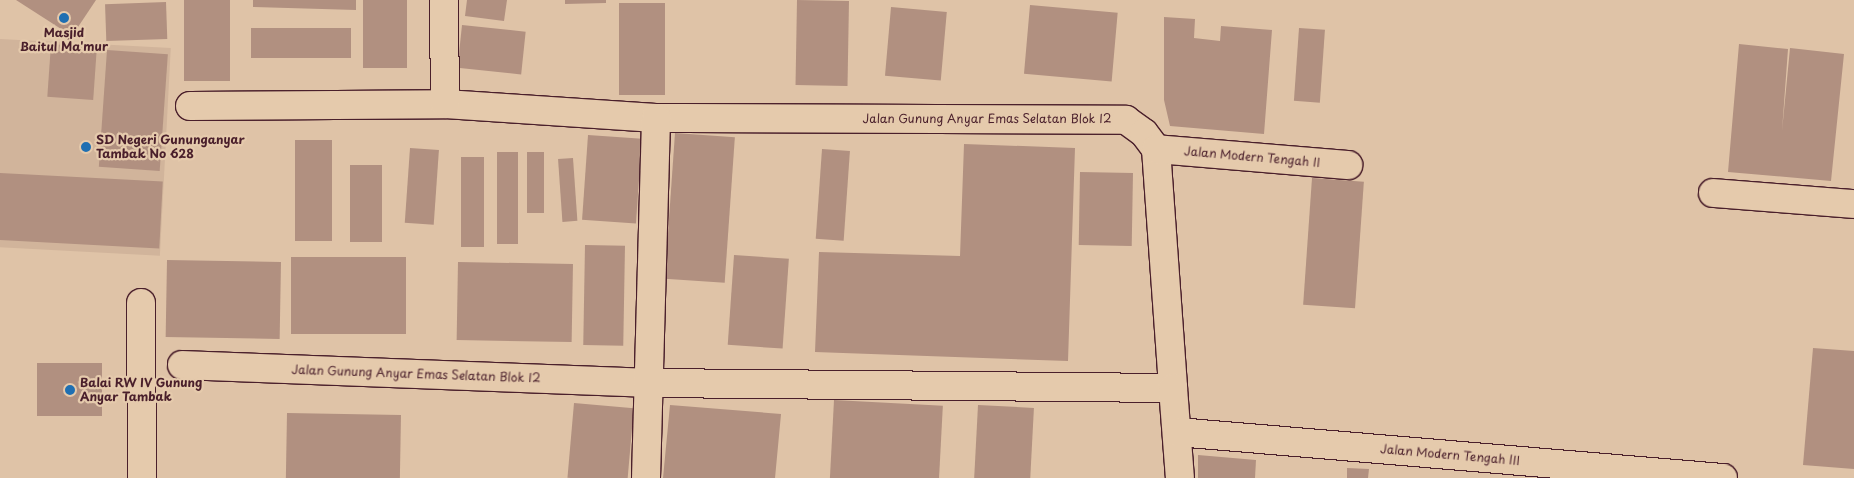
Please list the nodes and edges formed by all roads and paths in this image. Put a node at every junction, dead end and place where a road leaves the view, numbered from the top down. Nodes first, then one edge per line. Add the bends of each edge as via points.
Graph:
1 (444, 0) edge
2 (445, 104) junction
3 (190, 106) dead end
4 (656, 118) junction
5 (1156, 149) junction
6 (1348, 165) dead end
7 (1713, 193) dead end
8 (1854, 204) edge
9 (141, 303) dead end
10 (182, 365) dead end
11 (651, 382) junction
12 (1173, 388) junction
13 (1177, 432) junction
14 (142, 478) edge
15 (646, 478) edge
16 (1180, 478) edge
17 (1723, 478) edge

1 - 2 street
2 - 3 street, Jalan Gunung Anyar Emas Selatan Blok I2
2 - 4 street, Jalan Gunung Anyar Emas Selatan Blok I2
4 - 5 street, Jalan Gunung Anyar Emas Selatan Blok I2 via 1126,120 1144,133
4 - 11 street
5 - 6 street, Jalan Modern Tengah II
5 - 12 street
7 - 8 street
9 - 14 street
10 - 11 street, Jalan Gunung Anyar Emas Selatan Blok I2
11 - 12 street, Jalan Gunung Anyar Emas Selatan Blok I2
11 - 15 street
12 - 13 street
13 - 16 street
13 - 17 street, Jalan Modern Tengah III

